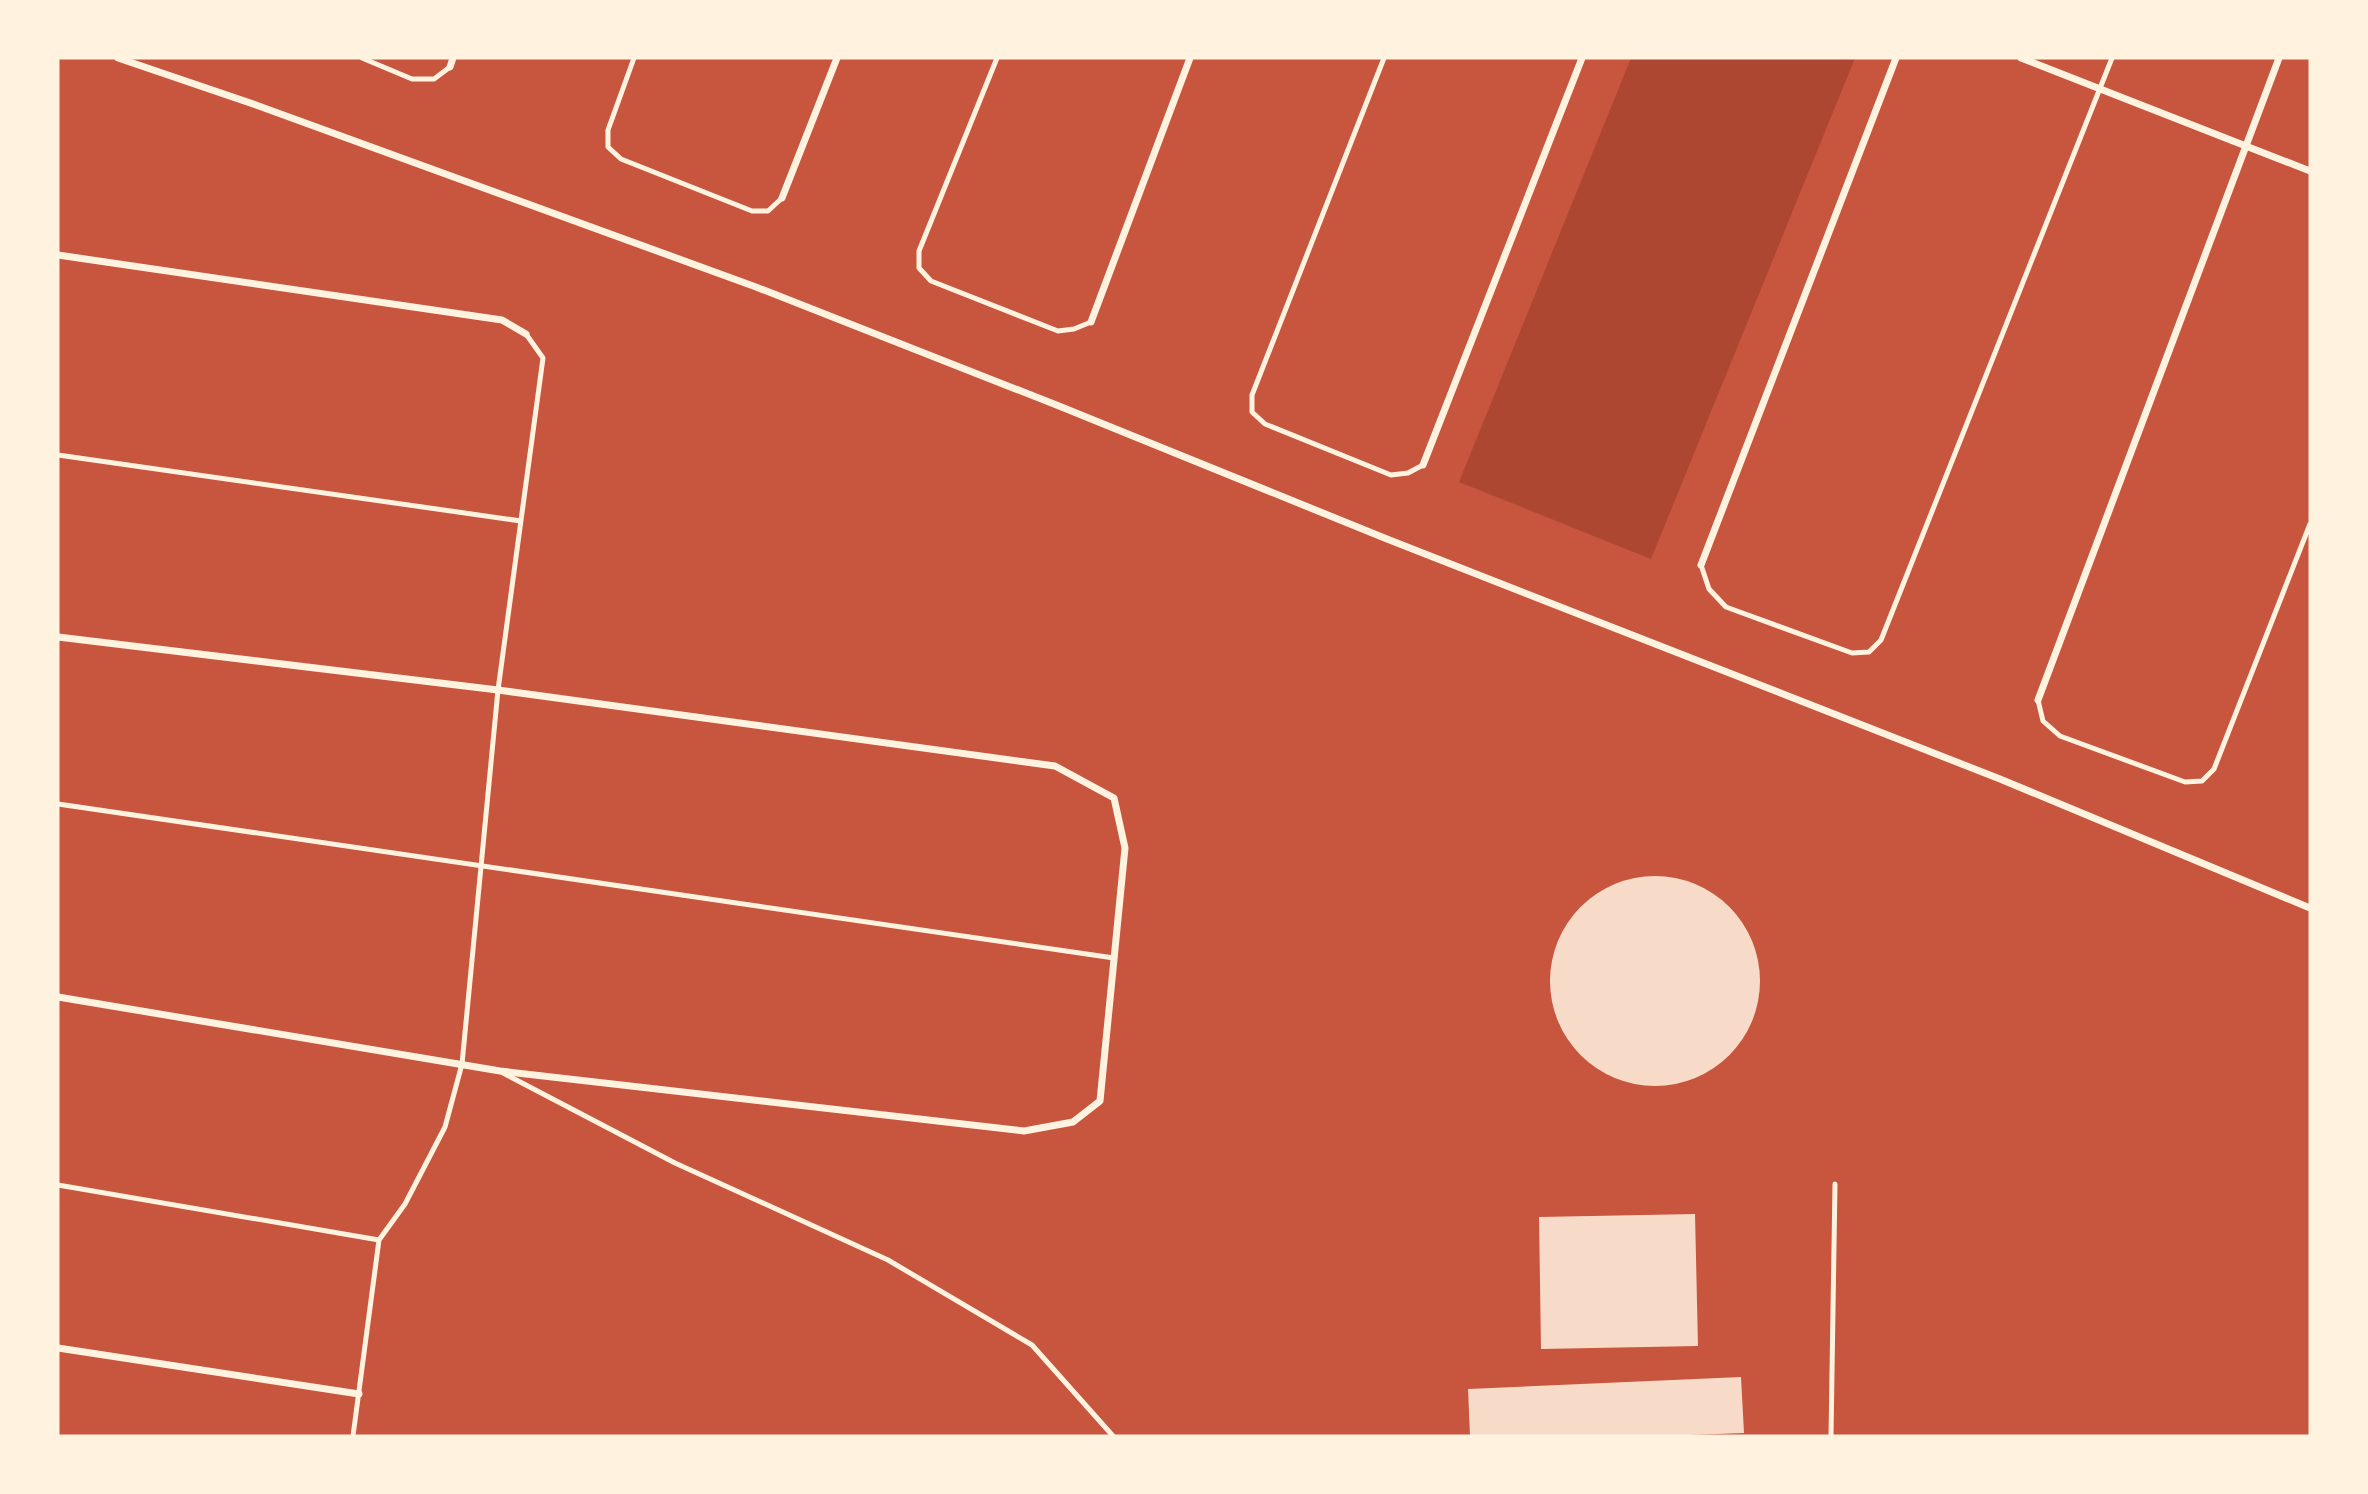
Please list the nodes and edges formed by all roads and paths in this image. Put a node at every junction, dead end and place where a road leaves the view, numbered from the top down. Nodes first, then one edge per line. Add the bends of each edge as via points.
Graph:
1 (118, 58) edge
2 (362, 58) edge
3 (453, 58) edge
4 (634, 58) edge
5 (837, 58) edge
6 (997, 58) edge
7 (1190, 58) edge
8 (1384, 58) edge
9 (1582, 58) edge
10 (1896, 58) edge
11 (2021, 58) edge
12 (2112, 58) edge
13 (2279, 58) edge
14 (450, 67) joint
15 (2101, 89) junction
16 (2246, 146) junction
17 (2310, 171) edge
18 (782, 198) joint
19 (58, 255) edge
20 (1091, 322) joint
21 (526, 334) joint
22 (58, 455) edge
23 (1423, 465) joint
24 (521, 520) junction
25 (2310, 524) edge
26 (1701, 565) joint
27 (58, 637) edge
28 (498, 690) junction
29 (2038, 701) joint
30 (58, 804) edge
31 (481, 865) junction
32 (2310, 908) edge
33 (1114, 958) junction
34 (58, 997) edge
35 (462, 1064) junction
36 (500, 1071) junction
37 (1835, 1184) dead end
38 (58, 1185) edge
39 (379, 1240) junction
40 (58, 1348) edge
41 (359, 1394) junction
42 (353, 1436) edge
43 (1112, 1436) edge
44 (1831, 1436) edge

1 - 32 street via 756,287 2000,779
2 - 14 lane via 412,79 434,79
3 - 14 street
4 - 18 lane via 608,130 608,147 621,159 752,211 768,211
5 - 18 street
6 - 20 lane via 919,251 919,268 931,281 1058,331
7 - 20 street
8 - 23 lane via 1252,395 1252,412 1265,424 1391,475
9 - 23 street
10 - 26 street
11 - 15 street
12 - 15 lane
13 - 16 street
15 - 16 street
15 - 26 lane via 1881,640 1869,652 1852,653 1726,607 1709,589
16 - 17 street
16 - 29 street
19 - 21 street via 502,320
21 - 24 lane via 542,358
22 - 24 lane
24 - 28 lane
25 - 29 lane via 2214,769 2202,781 2185,782 2060,736 2043,721
27 - 28 street
28 - 31 lane
28 - 33 street via 1055,766 1114,798 1125,848
30 - 31 lane
31 - 33 lane
31 - 35 lane
33 - 36 street via 1100,1101 1073,1122 1024,1131
34 - 35 street
35 - 36 street
35 - 39 lane via 445,1127 405,1204
36 - 43 lane via 675,1163 888,1260 1032,1345
37 - 44 lane
38 - 39 lane
39 - 41 lane
40 - 41 street
41 - 42 lane

